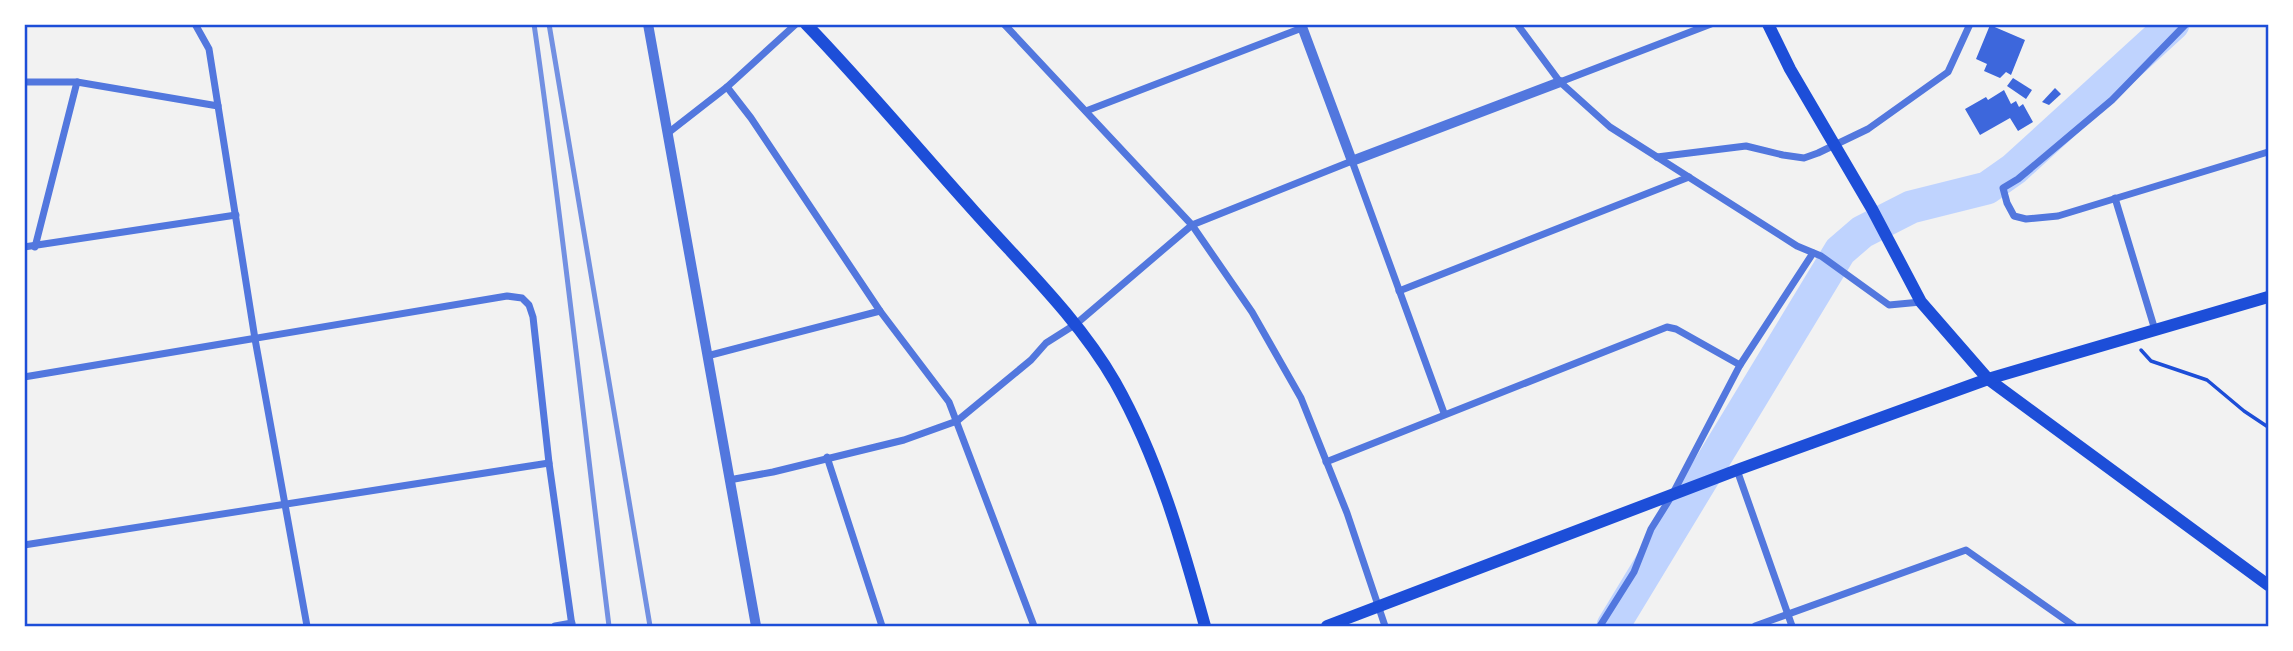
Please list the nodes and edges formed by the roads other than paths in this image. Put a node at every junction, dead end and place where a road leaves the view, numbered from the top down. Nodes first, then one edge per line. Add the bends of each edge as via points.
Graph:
1 (195, 24) edge
2 (648, 24) edge
3 (796, 24) edge
4 (806, 24) edge
5 (1003, 24) edge
6 (1517, 24) edge
7 (1711, 24) edge
8 (1768, 24) edge
9 (1970, 24) edge
10 (2186, 24) edge
11 (1301, 26) edge
12 (24, 82) edge
13 (77, 82) junction
14 (1560, 82) junction
15 (727, 87) junction
16 (218, 106) junction
17 (1086, 111) junction
18 (668, 133) junction
19 (1834, 146) junction
20 (2269, 152) edge
21 (1657, 157) junction
22 (1352, 161) junction
23 (1689, 177) junction
24 (2115, 198) junction
25 (236, 215) junction
26 (1192, 225) junction
27 (24, 247) edge
28 (35, 247) junction
29 (1817, 254) junction
30 (1399, 291) junction
31 (2269, 297) edge
32 (1921, 302) junction
33 (880, 311) junction
34 (1076, 324) junction
35 (2155, 330) junction
36 (255, 339) junction
37 (707, 356) junction
38 (1740, 365) junction
39 (24, 377) edge
40 (1988, 379) junction
41 (1444, 413) junction
42 (957, 421) junction
43 (827, 457) junction
44 (1326, 462) junction
45 (549, 463) junction
46 (1731, 473) junction
47 (729, 480) junction
48 (1671, 497) junction
49 (286, 506) junction
50 (24, 545) edge
51 (2269, 585) edge
52 (1379, 606) junction
53 (1788, 615) junction
54 (572, 625) edge
55 (307, 626) edge
56 (555, 626) edge
57 (756, 626) edge
58 (882, 626) edge
59 (1034, 626) edge
60 (1205, 626) edge
61 (1327, 626) edge
62 (1385, 626) edge
63 (1600, 626) edge
64 (1755, 626) edge
65 (1792, 626) edge
66 (2074, 626) edge

1 - 16 street via 209,48
2 - 18 street
3 - 15 street
4 - 34 main road
5 - 17 street
6 - 14 street
7 - 14 street
8 - 19 main road
9 - 19 street via 1948,72 1868,130
10 - 24 street via 2112,100 2003,188 2014,216 2026,219 2058,216
11 - 17 street
11 - 22 street
12 - 13 street
13 - 16 street
13 - 28 street
14 - 21 street via 1610,127
14 - 22 street
15 - 18 street
15 - 33 street
16 - 25 street
17 - 26 street
18 - 37 street
19 - 21 street via 1804,158 1746,146
19 - 32 main road
20 - 24 street
21 - 23 street
22 - 26 street
22 - 30 street
23 - 29 street
23 - 30 street
24 - 35 street
25 - 28 street
25 - 36 street
26 - 34 street
26 - 44 street via 1252,312 1301,398
27 - 28 street
29 - 32 street via 1889,305
29 - 38 street
30 - 41 street
31 - 35 main road
32 - 40 main road
33 - 37 street
33 - 42 street via 949,402
34 - 42 street via 1046,343
34 - 60 main road via 1115,382 1153,460
35 - 40 main road
36 - 39 street
36 - 45 street via 507,296 522,298 533,317
36 - 49 street
37 - 47 street
38 - 41 street via 1667,327
38 - 48 street
40 - 46 main road
40 - 51 main road
41 - 44 street
42 - 43 street via 904,440
42 - 59 street
43 - 47 street
43 - 58 street
44 - 52 street
45 - 49 street
45 - 54 street
46 - 48 main road
46 - 53 street
47 - 57 street
48 - 52 main road
48 - 63 street via 1651,529 1634,572
49 - 50 street
49 - 55 street
52 - 61 main road
52 - 62 street
53 - 64 street
53 - 65 street
53 - 66 street via 1966,551
54 - 56 street

